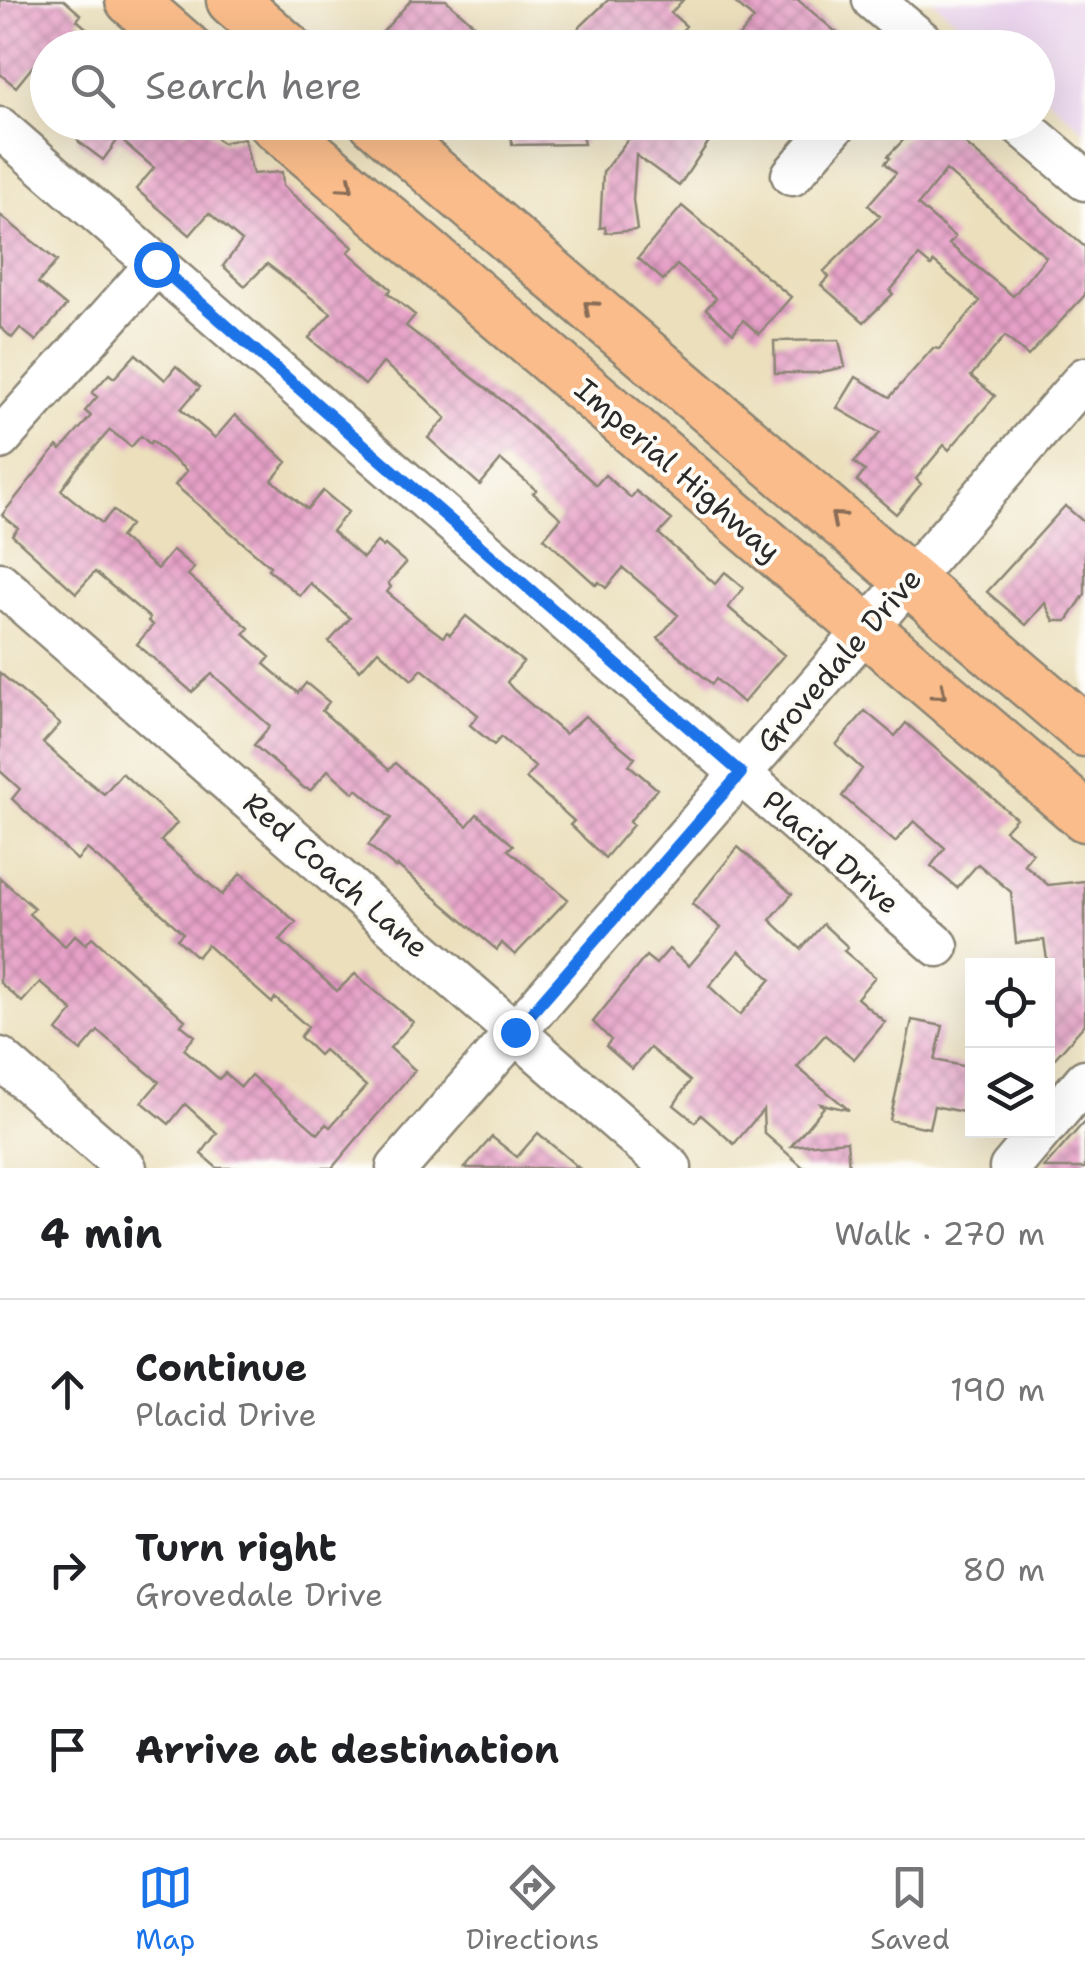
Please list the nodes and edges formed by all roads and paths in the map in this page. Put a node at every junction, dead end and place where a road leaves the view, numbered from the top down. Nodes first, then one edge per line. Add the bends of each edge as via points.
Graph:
1 (130, 0) edge
2 (232, 0) edge
3 (873, 0) edge
4 (165, 30) edge
5 (267, 30) edge
6 (903, 30) edge
7 (0, 128) edge
8 (295, 140) edge
9 (396, 140) edge
10 (822, 140) edge
11 (1038, 140) edge
12 (792, 175) dead end
13 (1085, 180) edge
14 (156, 264) junction
15 (1085, 378) edge
16 (0, 439) edge
17 (911, 582) junction
18 (0, 583) edge
19 (866, 630) junction
20 (1085, 732) edge
21 (741, 773) junction
22 (1085, 816) edge
23 (938, 946) dead end
24 (515, 1032) junction
25 (0, 1058) edge
26 (1085, 1080) edge
27 (1055, 1116) edge
28 (1035, 1138) edge
29 (126, 1168) edge
30 (397, 1168) edge
31 (672, 1168) edge
32 (1010, 1168) edge

1 - 4 main road
2 - 5 main road
3 - 6 street
7 - 14 street, Placid Drive
8 -> 19 main road, Imperial Highway
17 -> 9 main road
10 - 12 street
11 - 13 street
14 - 16 street
14 - 21 street, Placid Drive
15 - 17 street, Grovedale Drive
17 - 19 street, Grovedale Drive
17 - 20 main road
18 - 24 street, Red Coach Lane
19 - 21 street, Grovedale Drive
19 -> 22 main road, Imperial Highway
21 - 23 street, Placid Drive
21 - 24 street, Grovedale Drive
24 - 30 street, Grovedale Drive
24 - 31 street, Red Coach Lane
25 - 29 street
26 - 27 street
28 - 32 street

